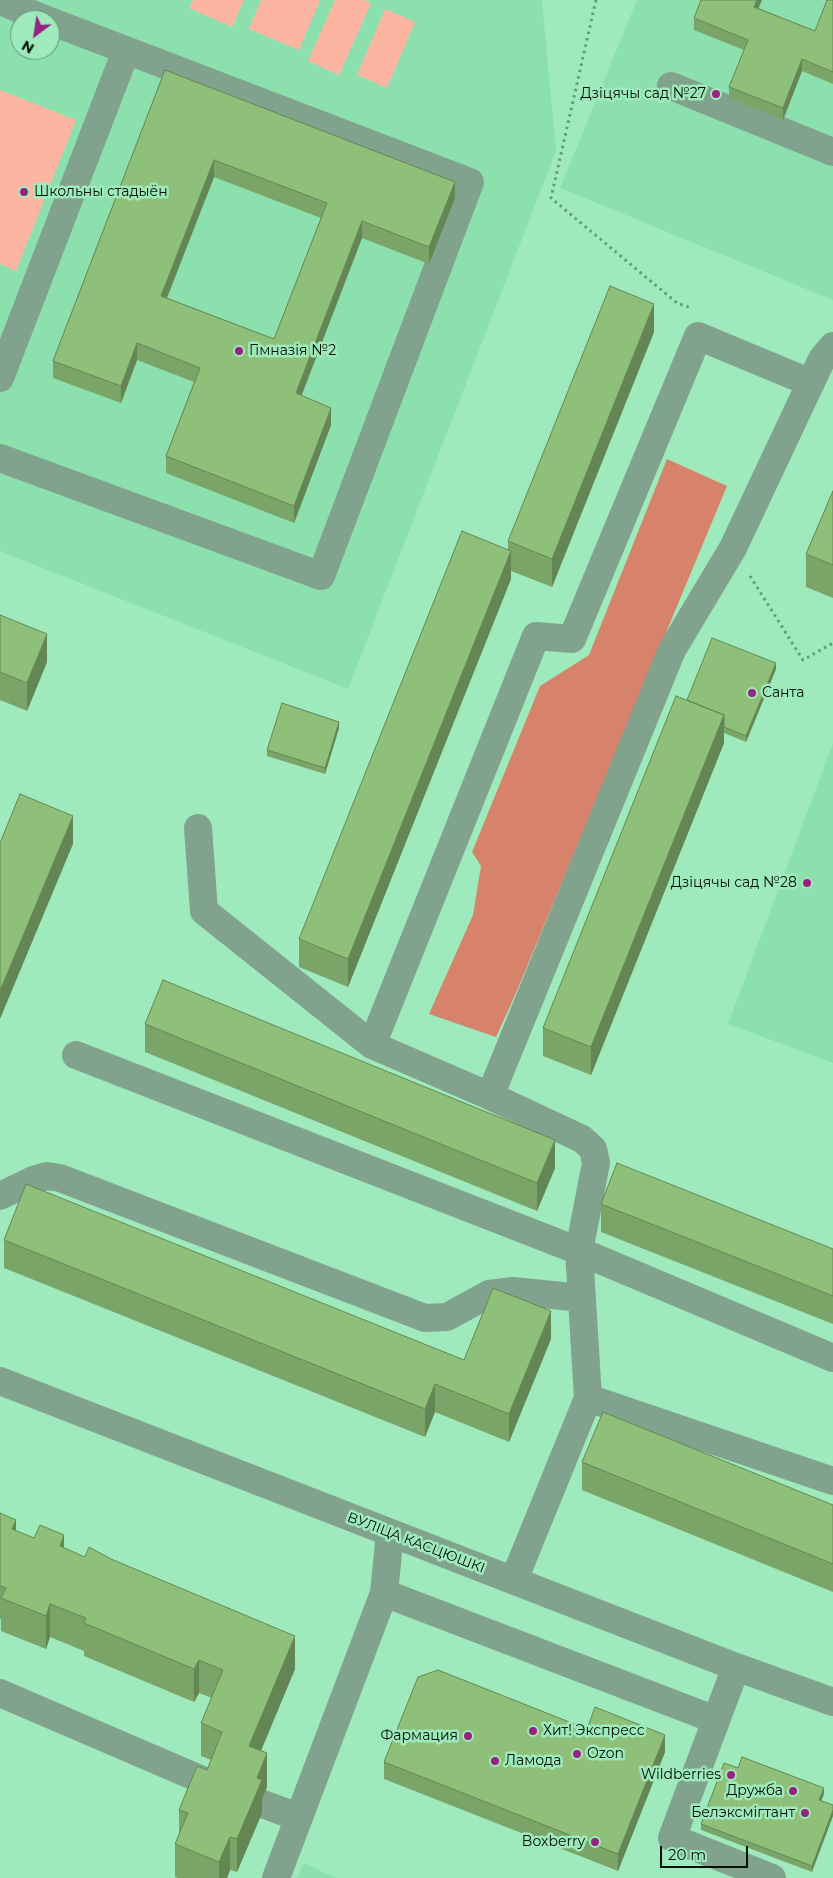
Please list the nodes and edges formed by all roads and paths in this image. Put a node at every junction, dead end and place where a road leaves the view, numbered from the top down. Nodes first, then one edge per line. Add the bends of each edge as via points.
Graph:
1 (596, 0) edge
2 (0, 1) edge
3 (22, 10) edge
4 (60, 26) edge
5 (126, 51) junction
6 (671, 86) dead end
7 (833, 152) edge
8 (695, 310) dead end
9 (833, 346) edge
10 (5, 349) edge
11 (0, 378) edge
12 (811, 382) junction
13 (0, 458) edge
14 (733, 548) junction
15 (833, 642) edge
16 (198, 828) dead end
17 (372, 1045) junction
18 (76, 1055) dead end
19 (490, 1096) junction
20 (0, 1196) edge
21 (579, 1251) junction
22 (582, 1298) junction
23 (833, 1358) edge
24 (0, 1381) edge
25 (588, 1398) junction
26 (833, 1481) edge
27 (390, 1533) junction
28 (514, 1580) junction
29 (384, 1593) junction
30 (736, 1667) junction
31 (0, 1693) edge
32 (833, 1702) edge
33 (716, 1720) junction
34 (214, 1785) edge
35 (260, 1803) edge
36 (298, 1817) junction
37 (276, 1878) edge
38 (772, 1878) edge

1 - 8 path via 551,198 677,303
2 - 3 street
4 - 5 street
5 - 10 street
5 - 13 street via 470,182 321,576
6 - 7 street
9 - 12 street via 822,359
10 - 11 street
12 - 14 street
12 - 17 street via 698,336 572,639 536,636
14 - 15 path via 803,660
14 - 19 street via 672,650
16 - 17 street via 204,910
17 - 19 street
18 - 21 street
19 - 21 street via 582,1139 593,1149 596,1163
20 - 22 street via 33,1180 47,1176 60,1178 425,1318 447,1317 490,1294 513,1291
21 - 22 street
21 - 23 street
22 - 25 street
24 - 27 street, ВУЛІЦА КАСЦЮШКІ
25 - 26 street
25 - 28 street
27 - 28 street, ВУЛІЦА КАСЦЮШКІ
27 - 29 street
28 - 30 street, ВУЛІЦА КАСЦЮШКІ
29 - 33 street
29 - 36 street
30 - 32 street, ВУЛІЦА КАСЦЮШКІ
30 - 33 street
31 - 34 street
33 - 38 street via 672,1838
35 - 36 street
36 - 37 street

